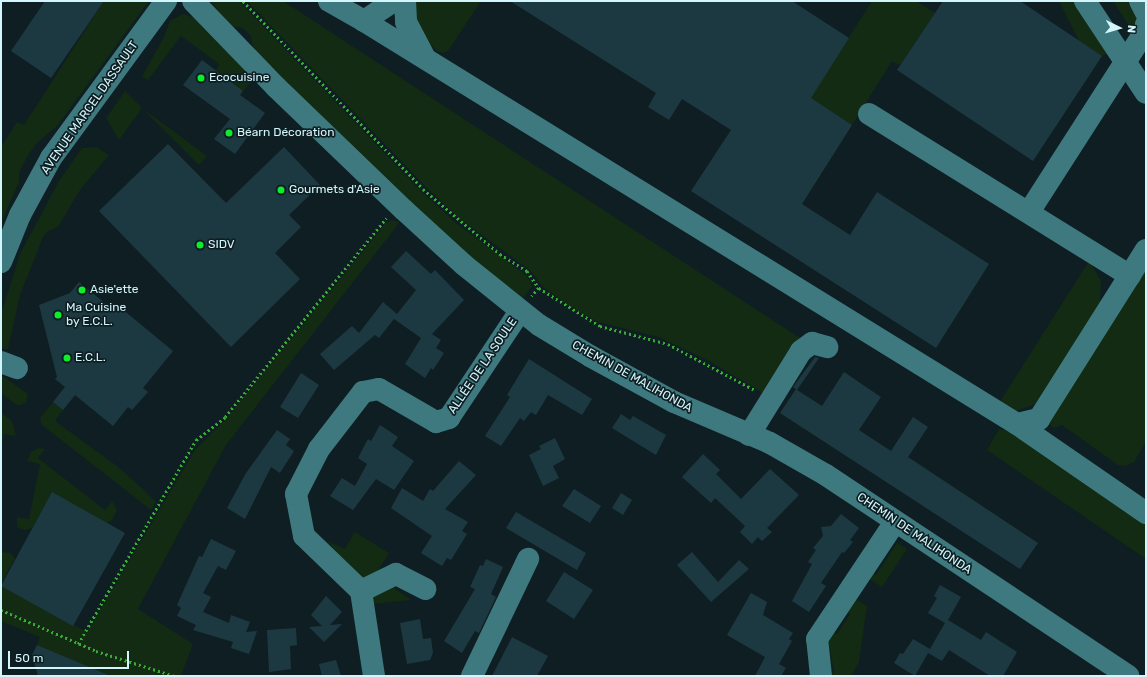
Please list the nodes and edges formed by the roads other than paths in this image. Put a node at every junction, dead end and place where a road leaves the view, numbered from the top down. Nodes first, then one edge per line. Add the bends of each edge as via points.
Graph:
1 (166, 1) edge
2 (193, 1) edge
3 (329, 1) edge
4 (394, 1) edge
5 (405, 1) edge
6 (1085, 1) edge
7 (1140, 1) edge
8 (1146, 13) edge
9 (364, 21) junction
10 (1146, 24) edge
11 (426, 59) junction
12 (1125, 62) junction
13 (1146, 92) edge
14 (869, 114) dead end
15 (1029, 212) junction
16 (1146, 250) edge
17 (1, 262) edge
18 (1130, 276) junction
19 (520, 311) junction
20 (827, 347) dead end
21 (1016, 424) junction
22 (749, 435) junction
23 (1146, 513) edge
24 (895, 522) junction
25 (528, 559) dead end
26 (425, 589) dead end
27 (361, 591) junction
28 (374, 676) edge
29 (472, 676) edge
30 (821, 676) edge
31 (1128, 676) edge

1 - 17 street, AVENUE MARCEL DASSAULT via 52,158 20,215
2 - 19 street, CHEMIN DE MALIHONDA via 276,87 398,204 464,265
3 - 9 street
4 - 9 street
5 - 11 street via 406,22
6 - 12 street
7 - 8 street
9 - 11 street
10 - 12 street via 1144,33
11 - 21 street
12 - 13 street
12 - 15 street
14 - 15 street
15 - 18 street
16 - 18 street
18 - 21 street via 1039,419
19 - 22 street, CHEMIN DE MALIHONDA via 590,356 674,402
19 - 27 street, ALLÉE DE LA SOULE via 449,418 436,422 379,389 363,392 319,449 296,494 304,536
20 - 22 street via 817,343 807,344
21 - 23 street
22 - 24 street, CHEMIN DE MALIHONDA via 770,443 826,475
24 - 30 street via 817,639
24 - 31 street, CHEMIN DE MALIHONDA
25 - 29 street
26 - 27 street via 396,574
27 - 28 street

